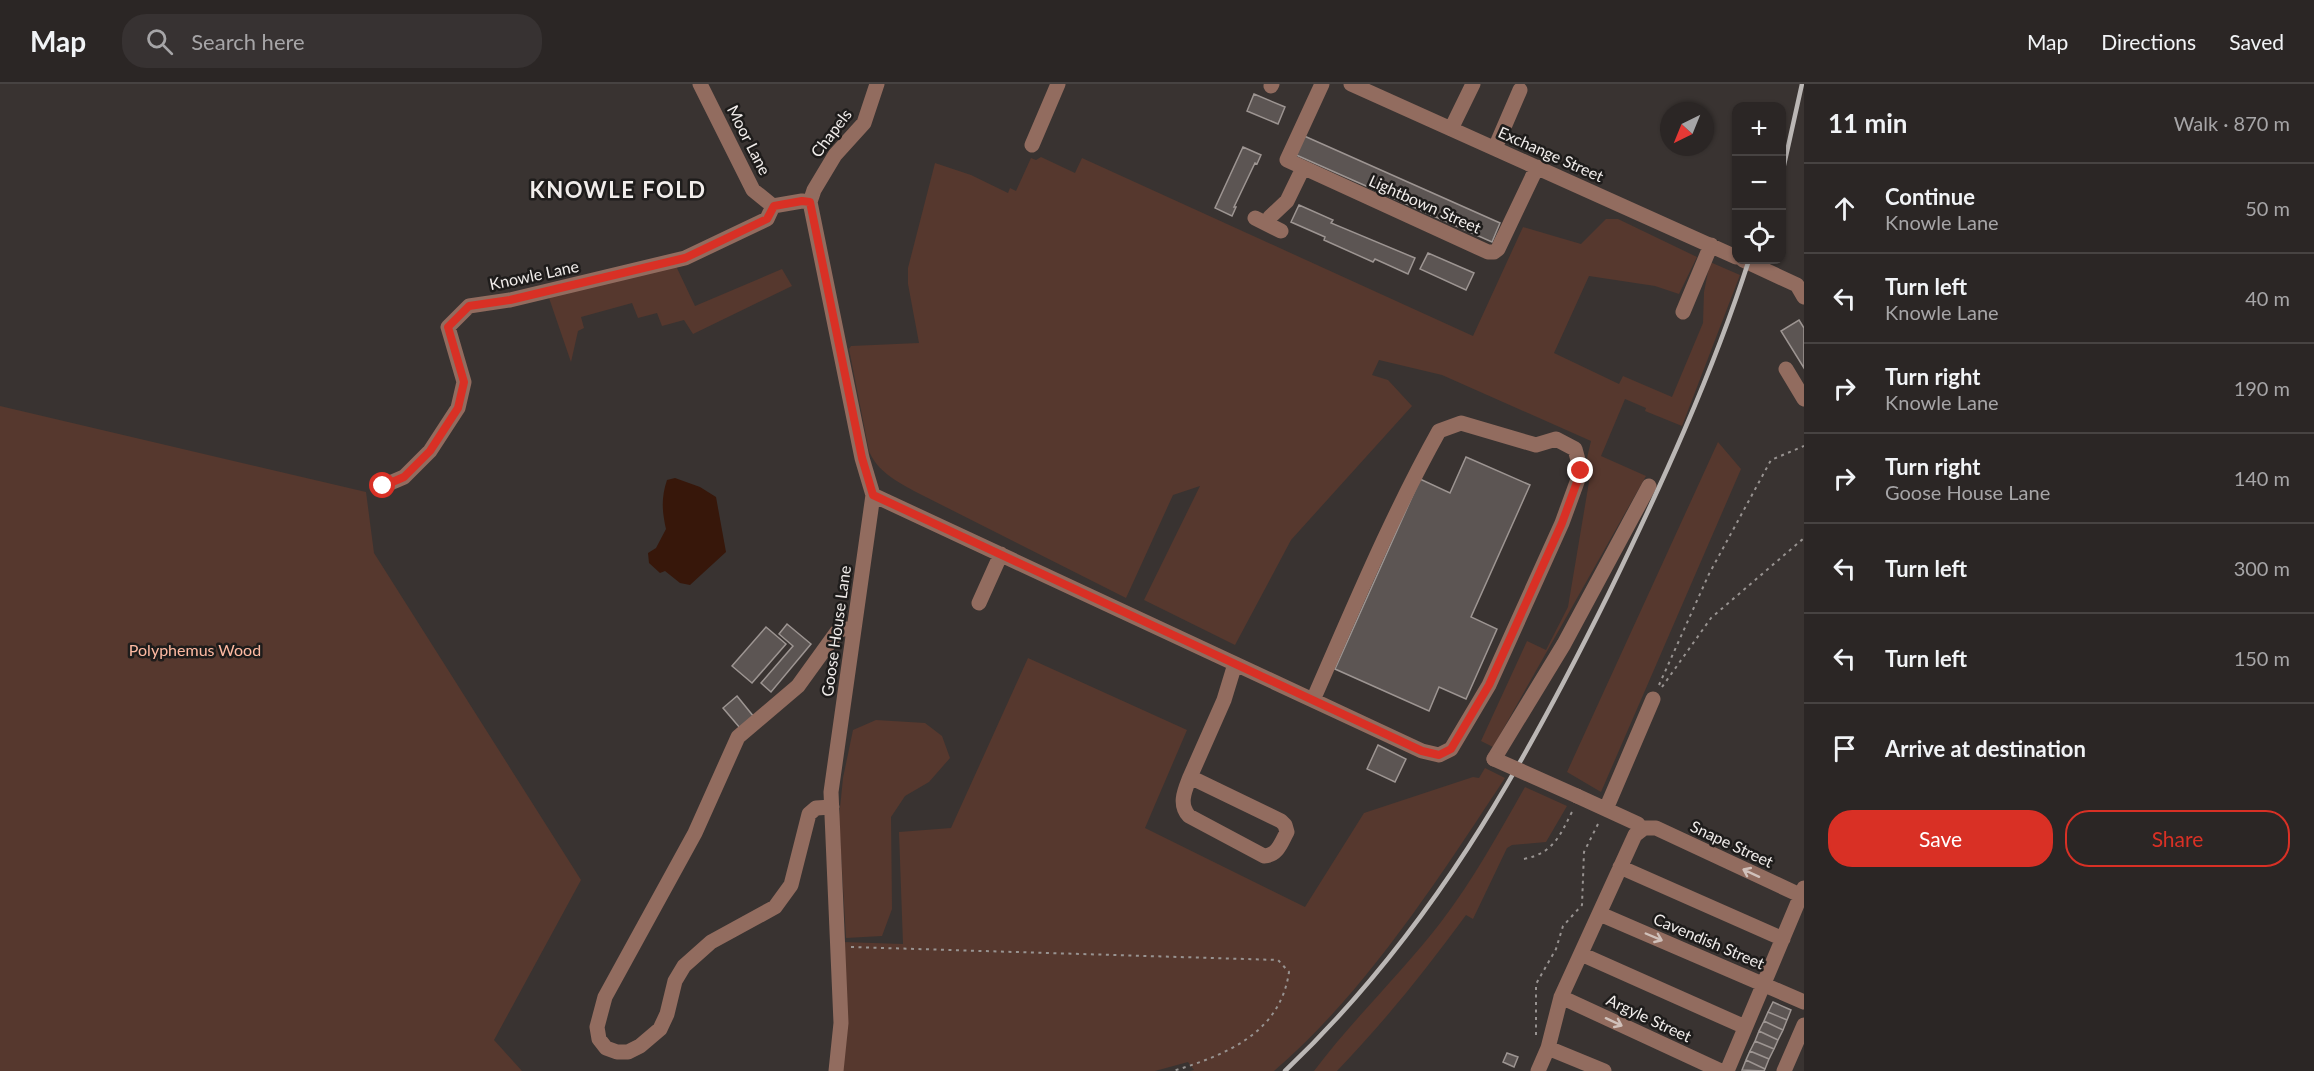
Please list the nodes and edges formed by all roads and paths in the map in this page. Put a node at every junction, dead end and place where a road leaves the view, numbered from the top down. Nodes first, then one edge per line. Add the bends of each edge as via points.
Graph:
1 (700, 84) edge
2 (877, 84) edge
3 (1058, 84) edge
4 (1323, 84) edge
5 (1352, 84) edge
6 (1473, 84) edge
7 (1520, 90) dead end
8 (1451, 129) junction
9 (1032, 145) dead end
10 (1495, 148) junction
11 (1537, 167) junction
12 (1303, 168) junction
13 (810, 202) junction
14 (774, 206) junction
15 (1268, 224) dead end
16 (1711, 245) junction
17 (1732, 255) edge
18 (1752, 264) edge
19 (1797, 285) edge
20 (1683, 312) dead end
21 (1786, 369) dead end
22 (1804, 399) edge
23 (1804, 446) edge
24 (383, 486) dead end
25 (1649, 486) dead end
26 (873, 495) junction
27 (1804, 538) edge
28 (1001, 554) junction
29 (979, 603) dead end
30 (854, 629) junction
31 (1235, 664) junction
32 (1653, 699) junction
33 (1313, 700) junction
34 (1190, 777) junction
35 (1578, 796) junction
36 (832, 807) junction
37 (1606, 809) junction
38 (1642, 828) junction
39 (1524, 859) dead end
40 (1620, 867) junction
41 (1803, 894) edge
42 (1600, 914) junction
43 (1783, 939) junction
44 (837, 946) junction
45 (1581, 954) junction
46 (1763, 984) junction
47 (1561, 997) junction
48 (1804, 1002) edge
49 (1804, 1024) edge
50 (1745, 1027) junction
51 (1548, 1048) junction
52 (836, 1071) edge
53 (1173, 1071) edge
54 (1538, 1071) edge
55 (1604, 1071) edge
56 (1721, 1071) edge
57 (1727, 1071) edge
58 (1784, 1071) edge

1 - 14 street, Moor Lane via 753,190
2 - 13 street, Chapels via 864,123 835,155
3 - 9 street
4 - 12 street, Lightbown Street via 1287,160
5 - 8 street, Exchange Street
6 - 8 street
7 - 10 street
8 - 10 street, Exchange Street
10 - 11 street, Exchange Street
11 - 12 street, Lightbown Street via 1494,252
11 - 16 street, Exchange Street
12 - 15 street via 1287,201
13 - 14 street
13 - 26 street, Goose House Lane
14 - 24 street, Knowle Lane via 767,219 685,258 510,300 469,306 448,327 464,382 458,408 430,451 404,477
16 - 17 street, Exchange Street
16 - 20 street
18 - 19 street
21 - 22 street
23 - 32 path via 1771,460 1709,574
25 - 35 street, Snape Street, bridge via 1564,644 1494,759
26 - 28 street
26 - 30 street, Goose House Lane
27 - 32 path via 1711,618
28 - 29 street
28 - 31 street
30 - 36 street, Goose House Lane
30 - 36 street via 837,632 798,686 738,737 695,833 605,997 597,1027 606,1048 628,1052 660,1029 675,981 684,966 711,942 774,907 791,885 809,814 816,808
31 - 33 street
31 - 34 street via 1224,700
32 - 37 street
33 - 33 street via 1422,751 1439,755 1451,749 1489,685 1562,523 1581,471 1575,449 1556,439 1536,445 1461,423 1439,431 1376,557
34 - 34 street via 1182,803 1189,816 1264,856 1276,852 1287,832 1281,820
35 - 37 street, Snape Street
35 - 39 path via 1552,848
36 - 44 street, Goose House Lane
37 - 38 street, Snape Street
37 - 51 path via 1584,852 1582,905 1563,926 1556,949 1536,984 1535,1033 1537,1041
38 - 40 street
41 -> 38 street, Snape Street via 1656,828
40 - 42 street
40 - 43 street
41 - 43 street
42 - 45 street
42 -> 46 street, Cavendish Street
43 - 46 street
44 - 52 street, Goose House Lane via 840,1023
44 - 53 path via 1278,960 1289,972 1287,986 1264,1026 1238,1046
45 - 47 street
45 - 50 street
46 - 48 street, Cavendish Street
46 - 50 street
47 - 51 street
47 -> 56 street, Argyle Street
49 - 58 street
50 - 57 street
51 - 54 street
51 - 55 street

